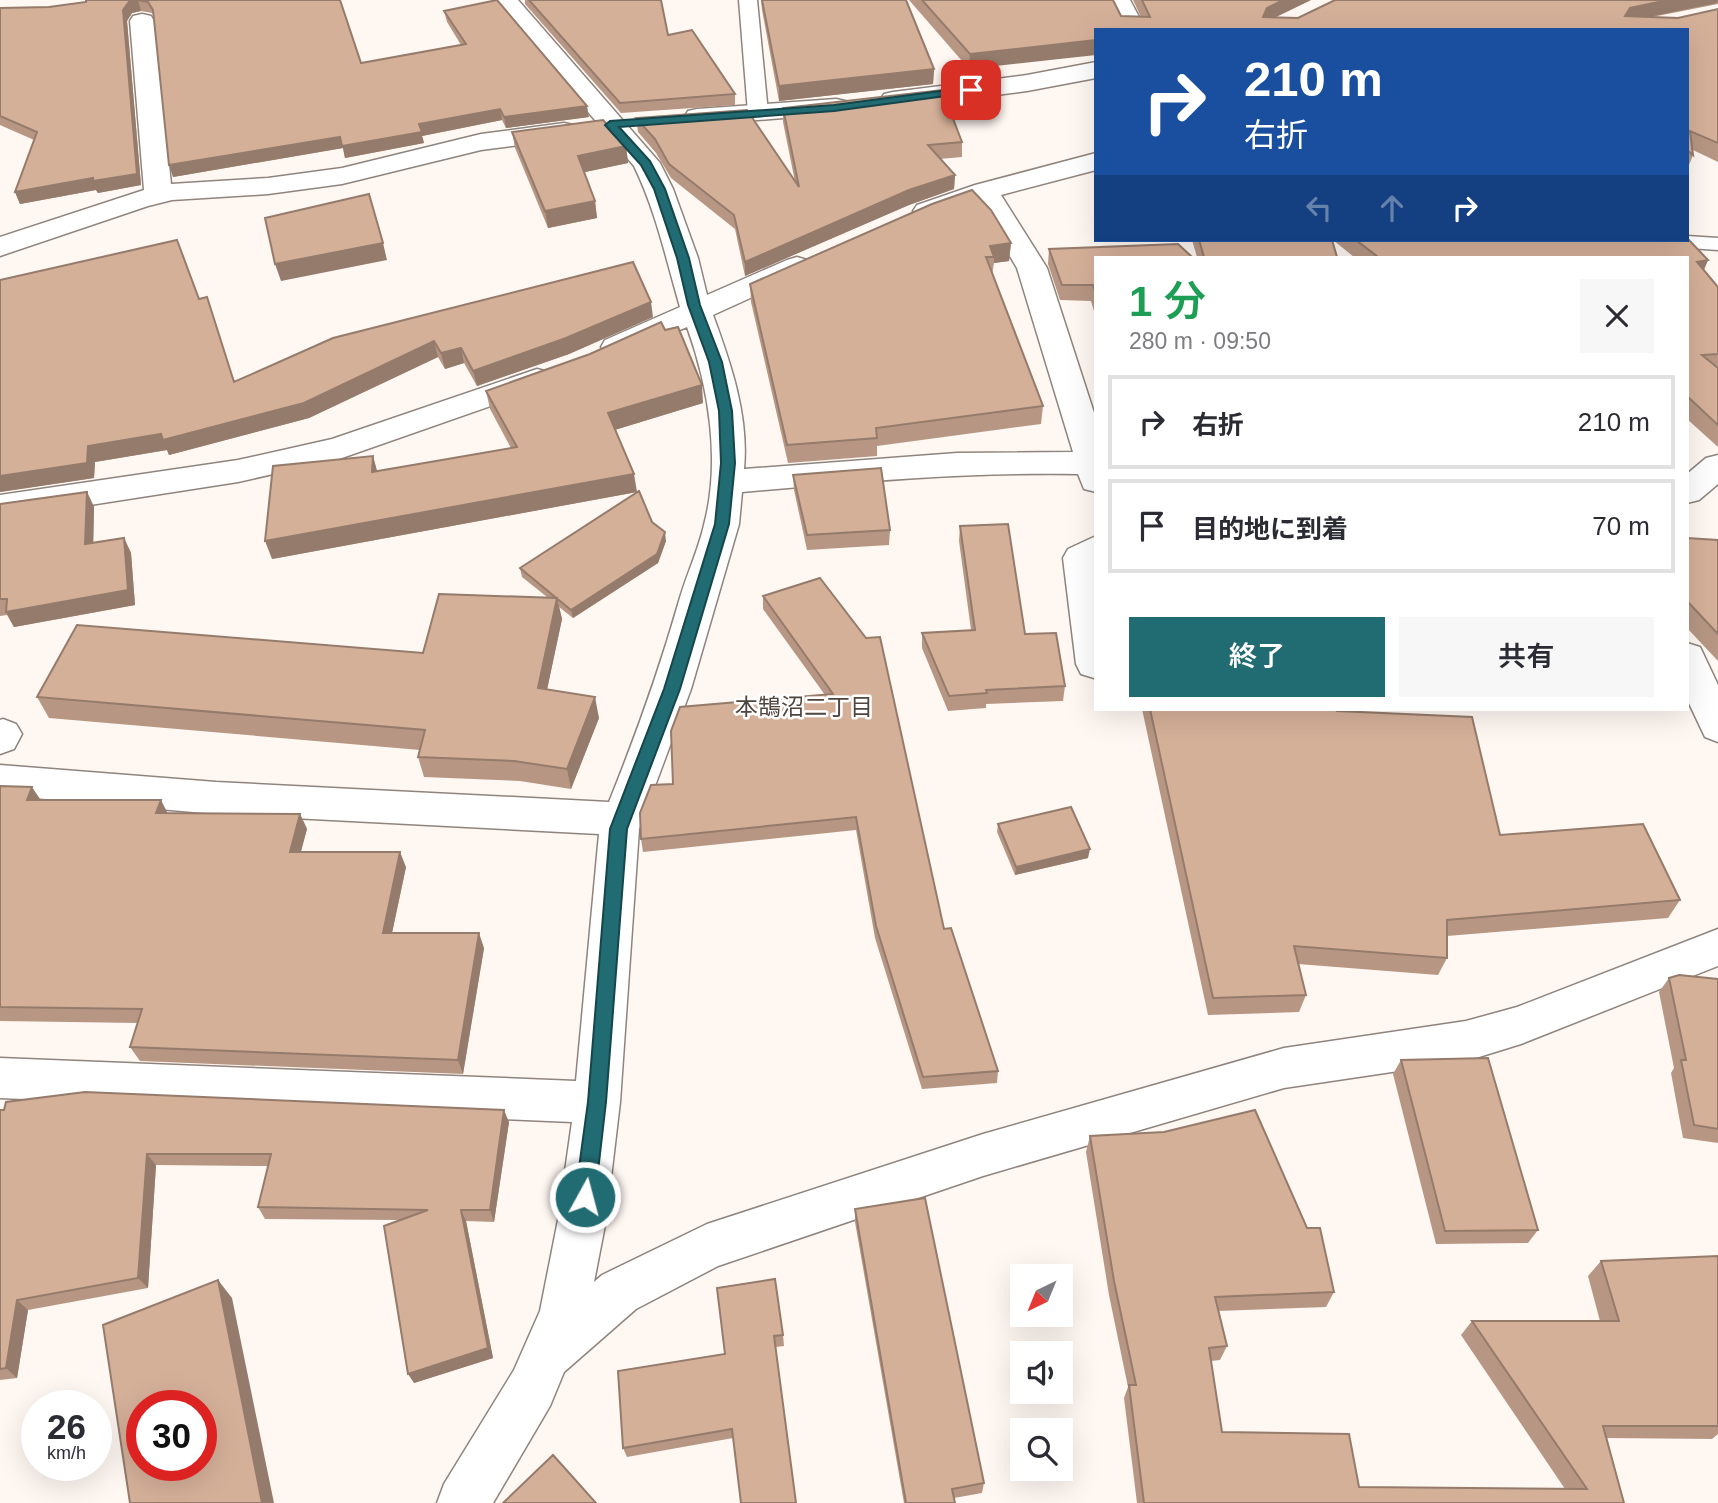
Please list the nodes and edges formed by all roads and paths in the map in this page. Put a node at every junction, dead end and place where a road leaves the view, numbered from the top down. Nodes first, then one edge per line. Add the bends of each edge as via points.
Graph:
1 (505, 0) edge
2 (748, 0) edge
3 (1118, 0) edge
4 (142, 22) dead end
5 (1133, 28) edge
6 (1094, 70) edge
7 (758, 113) junction
8 (676, 119) edge
9 (649, 121) edge
10 (610, 125) junction
11 (1094, 162) edge
12 (985, 191) junction
13 (158, 195) junction
14 (895, 224) edge
15 (1689, 242) edge
16 (1718, 244) edge
17 (0, 247) edge
18 (819, 256) edge
19 (696, 312) junction
20 (1094, 466) edge
21 (1718, 466) edge
22 (1094, 469) edge
23 (726, 482) junction
24 (1689, 490) edge
25 (0, 506) edge
26 (1094, 549) edge
27 (1689, 662) edge
28 (1094, 664) edge
29 (1718, 727) edge
30 (0, 780) edge
31 (622, 819) junction
32 (1718, 947) edge
33 (0, 1078) edge
34 (597, 1102) junction
35 (543, 1361) junction
36 (463, 1503) edge

1 - 10 street
2 - 7 lane
3 - 5 street
4 - 13 street
6 - 7 street via 834,108
7 - 8 street
9 - 10 street
10 - 13 street via 481,142 342,176
10 - 19 street via 646,163 659,189
11 - 12 street
12 - 14 street
12 - 20 street via 1032,268
13 - 17 street
15 - 16 lane
18 - 19 street
19 - 23 street via 715,362 725,411
19 - 25 street via 580,362 339,448 239,471
21 - 24 street
22 - 23 street via 1014,461
23 - 31 street via 722,524 672,689
26 - 28 street via 1080,558
27 - 29 street
30 - 31 street via 216,798
31 - 34 street via 613,871
32 - 35 street via 1510,1028 1466,1041 1284,1068 983,1155 707,1247 619,1292
33 - 34 street
34 - 35 street via 564,1312
35 - 36 street via 532,1388

